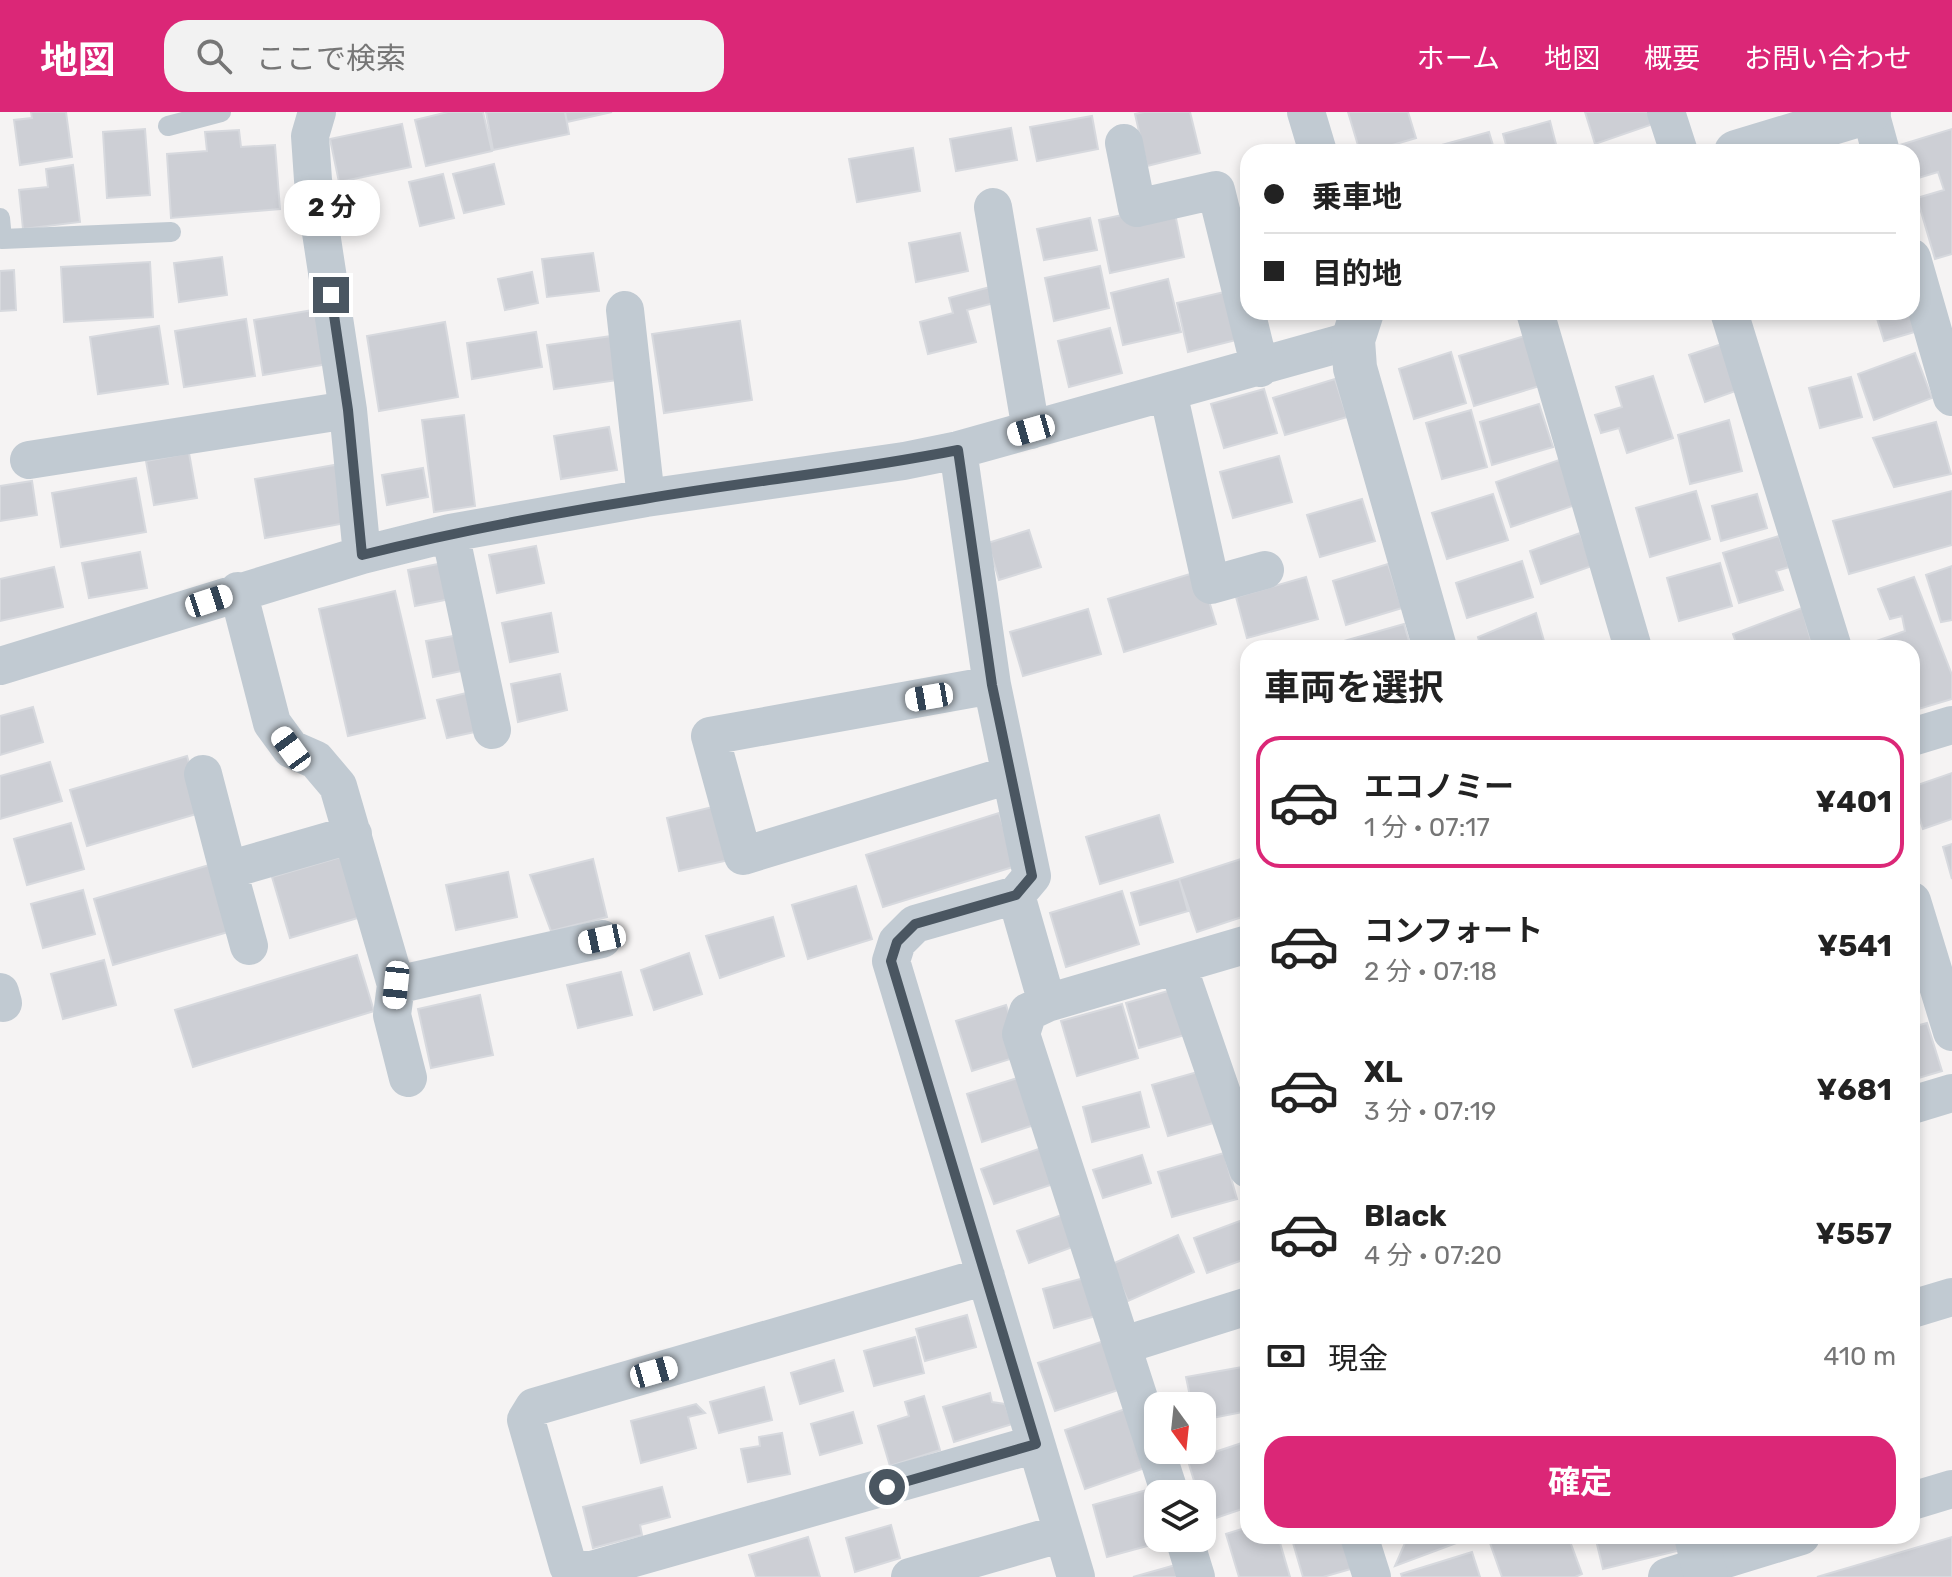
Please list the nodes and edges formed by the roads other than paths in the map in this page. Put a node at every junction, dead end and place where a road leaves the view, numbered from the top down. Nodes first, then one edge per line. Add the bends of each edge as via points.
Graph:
1 (221, 112) edge
2 (317, 112) edge
3 (1306, 112) edge
4 (1666, 112) edge
5 (1869, 112) edge
6 (168, 126) dead end
7 (1124, 143) dead end
8 (1316, 144) edge
9 (1676, 144) edge
10 (1763, 144) edge
11 (1879, 144) edge
12 (993, 207) dead end
13 (0, 218) edge
14 (171, 232) dead end
15 (1920, 286) edge
16 (1240, 287) edge
17 (625, 310) dead end
18 (1248, 320) edge
19 (1537, 320) edge
20 (1731, 320) edge
21 (1358, 326) edge
22 (1260, 368) junction
23 (1168, 392) junction
24 (1952, 397) edge
25 (348, 410) junction
26 (1031, 430) junction
27 (958, 450) junction
28 (29, 460) dead end
29 (646, 498) junction
30 (450, 533) junction
31 (362, 555) junction
32 (1265, 570) dead end
33 (238, 591) junction
34 (1433, 640) edge
35 (1631, 640) edge
36 (1831, 640) edge
37 (0, 666) edge
38 (992, 685) junction
39 (1952, 725) edge
40 (492, 730) dead end
41 (1920, 735) edge
42 (203, 774) dead end
43 (1009, 775) junction
44 (353, 834) junction
45 (228, 870) junction
46 (1016, 895) junction
47 (1929, 919) edge
48 (602, 939) dead end
49 (249, 946) dead end
50 (1240, 947) edge
51 (1178, 966) junction
52 (396, 985) junction
53 (1047, 1003) junction
54 (1952, 1032) edge
55 (408, 1078) dead end
56 (1952, 1093) edge
57 (1920, 1103) edge
58 (1240, 1146) edge
59 (986, 1276) junction
60 (1952, 1297) edge
61 (1920, 1307) edge
62 (1240, 1309) edge
63 (1124, 1345) junction
64 (1036, 1444) junction
65 (1166, 1480) edge
66 (1952, 1489) edge
67 (1920, 1499) edge
68 (1063, 1533) junction
69 (1362, 1544) edge
70 (1770, 1544) edge
71 (1188, 1552) edge
72 (1694, 1564) edge
73 (910, 1577) edge
74 (1076, 1577) edge
75 (1196, 1577) edge
76 (1372, 1577) edge

1 - 6 lane
2 - 25 street via 310,136 313,180
3 - 8 street
4 - 9 street
5 - 10 street
5 - 11 street
7 - 16 street via 1137,208 1216,190
12 - 26 street
13 - 14 lane via 2,239
15 - 24 street
17 - 29 street
18 - 22 street
19 - 35 street
20 - 36 street
21 - 22 street
21 - 34 street via 1355,368
22 - 23 street
23 - 26 street
23 - 32 street via 1211,585
25 - 28 street
25 - 31 street
26 - 27 street
27 - 29 street
27 - 38 street
29 - 30 street
30 - 31 street
30 - 40 street
31 - 33 street
33 - 37 street
33 - 44 street via 272,723 291,749 316,760 338,786
38 - 43 street
38 - 43 street via 710,736 743,856
39 - 41 street
42 - 45 street
43 - 46 street via 1032,876
44 - 45 street
44 - 52 street
45 - 49 street
46 - 53 street
46 - 59 street via 915,924 897,942 891,961
47 - 54 street
48 - 52 street
50 - 51 street
51 - 53 street
51 - 58 street
52 - 55 street via 392,1015
53 - 63 street via 1028,1012 1021,1034
56 - 57 street
59 - 64 street
59 - 64 street via 534,1407 526,1420 568,1566 588,1571
60 - 61 street
62 - 63 street
63 - 65 street
64 - 68 street
66 - 67 street
68 - 73 street
68 - 74 street
69 - 76 street
70 - 72 street
71 - 75 street

